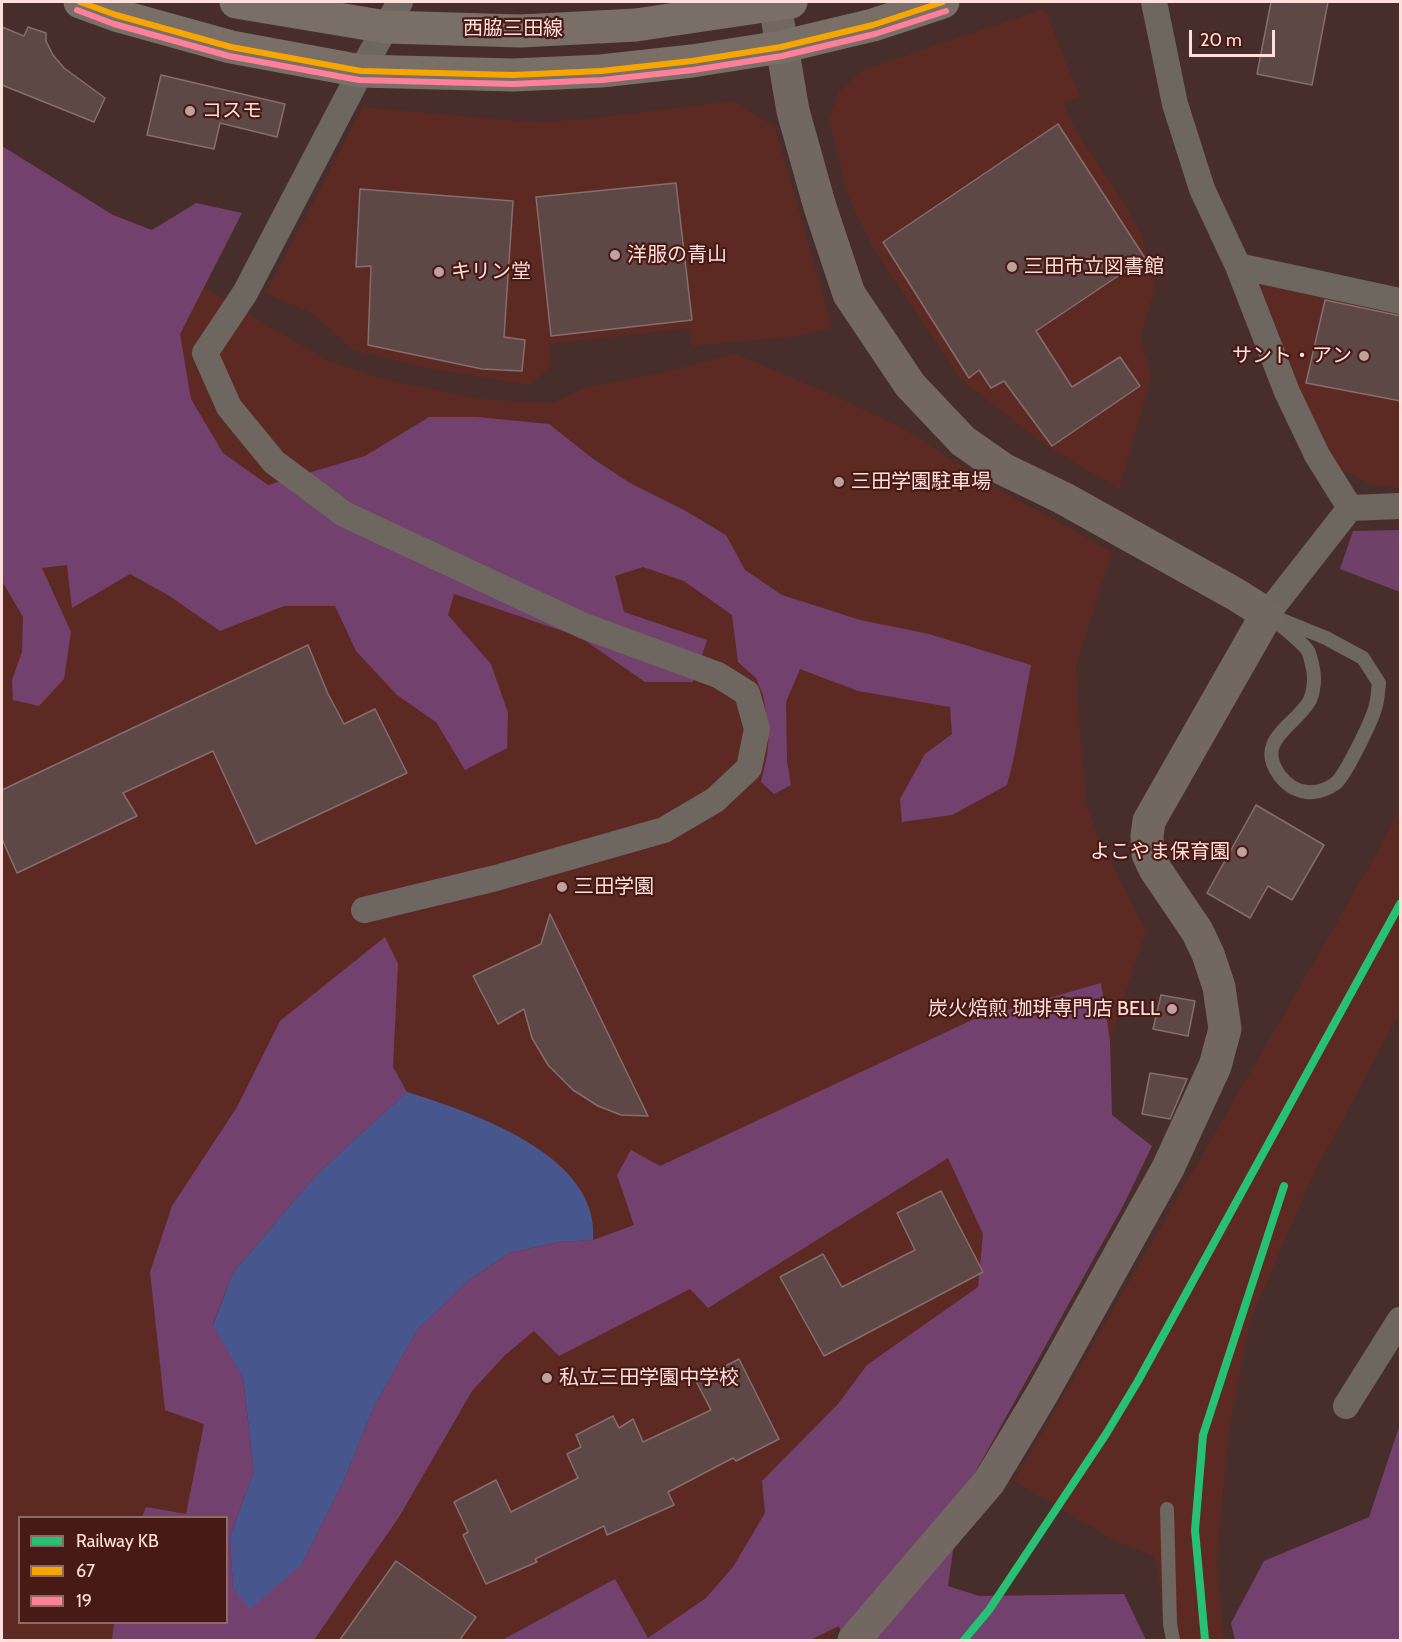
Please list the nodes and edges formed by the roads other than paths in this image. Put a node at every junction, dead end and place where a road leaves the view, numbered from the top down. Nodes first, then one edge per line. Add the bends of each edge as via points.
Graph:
1 (80, 2) edge
2 (236, 2) edge
3 (943, 2) edge
4 (1154, 2) edge
5 (783, 3) edge
6 (393, 14) edge
7 (781, 47) junction
8 (361, 71) junction
9 (1238, 266) junction
10 (1401, 301) edge
11 (1401, 506) edge
12 (1350, 508) junction
13 (1267, 614) junction
14 (364, 910) dead end
15 (1401, 1320) edge
16 (1346, 1406) dead end
17 (1167, 1509) dead end
18 (854, 1641) edge
19 (1173, 1641) edge

1 - 8 main road via 231,46
2 - 6 main road, 西脇三田線
3 - 7 main road via 873,25
4 - 9 street via 1175,104 1202,189
5 - 6 main road, 西脇三田線 via 636,26 521,31
5 - 7 street
6 - 8 street
7 - 8 main road via 601,71 513,75
7 - 13 street via 793,111 849,294 910,385 963,441 1002,469 1073,504
8 - 14 street via 245,293 205,353 229,407 274,462 344,514 584,626 718,675 747,693 756,729 749,768 715,800 664,830 496,878
9 - 10 street
9 - 12 street via 1287,392 1317,455
11 - 12 street
12 - 13 street
13 - 13 lane via 1364,658 1379,683 1376,707 1348,767 1337,782 1313,793 1301,792 1286,782 1275,767 1271,749 1277,735 1310,700 1313,668 1308,650
13 - 18 street via 1149,821 1146,836 1155,869 1197,931 1219,987 1225,1029 1215,1066 1168,1168 989,1482
15 - 16 street
17 - 19 lane

